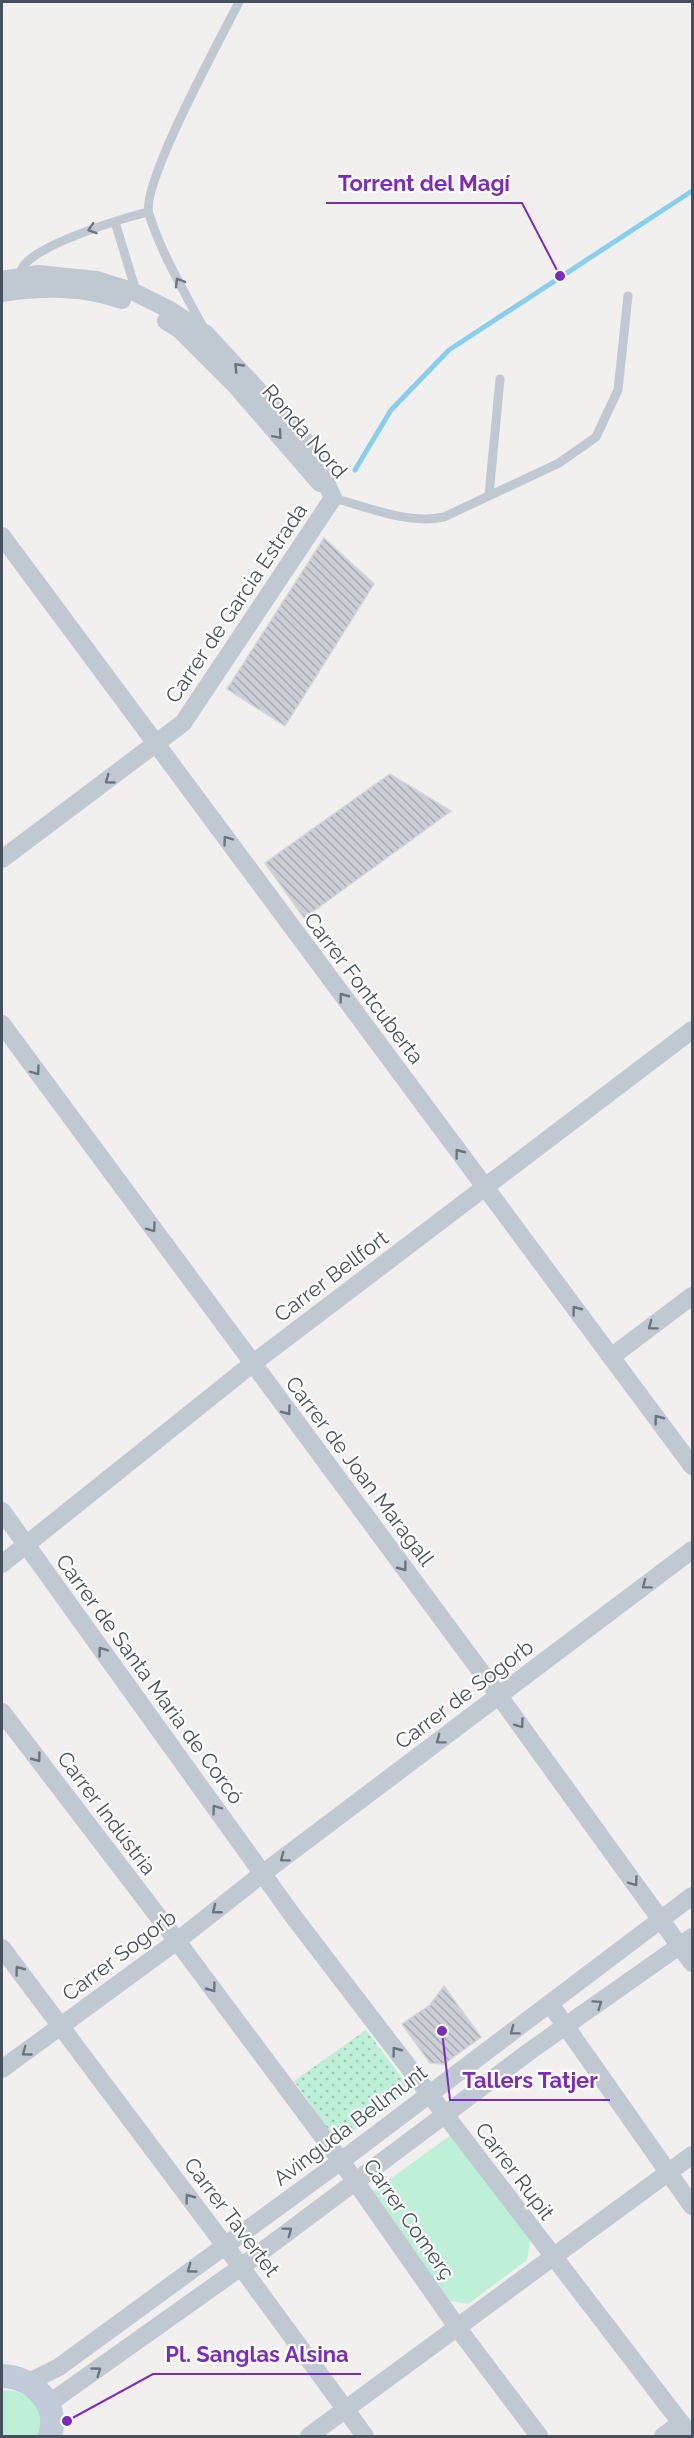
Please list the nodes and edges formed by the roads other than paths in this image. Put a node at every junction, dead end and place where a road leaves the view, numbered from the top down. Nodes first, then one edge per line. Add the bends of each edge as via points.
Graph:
1 (239, 2) edge
2 (148, 212) junction
3 (115, 222) junction
4 (10, 278) edge
5 (2, 293) edge
6 (136, 293) junction
7 (628, 296) dead end
8 (206, 334) junction
9 (500, 379) dead end
10 (489, 495) junction
11 (333, 498) junction
12 (2, 536) edge
13 (157, 745) junction
14 (2, 859) edge
15 (2, 1024) edge
16 (693, 1030) edge
17 (484, 1187) junction
18 (693, 1296) edge
19 (611, 1357) junction
20 (252, 1364) junction
21 (693, 1466) edge
22 (2, 1511) edge
23 (27, 1545) junction
24 (693, 1550) edge
25 (2, 1564) edge
26 (499, 1696) junction
27 (2, 1712) edge
28 (262, 1874) junction
29 (693, 1896) edge
30 (661, 1920) junction
31 (177, 1941) junction
32 (686, 1942) edge
33 (2, 1948) edge
34 (693, 1964) edge
35 (550, 2004) junction
36 (61, 2026) junction
37 (565, 2027) junction
38 (2, 2069) edge
39 (429, 2095) junction
40 (444, 2115) junction
41 (693, 2155) edge
42 (340, 2161) junction
43 (669, 2171) junction
44 (354, 2180) junction
45 (693, 2206) edge
46 (224, 2245) junction
47 (552, 2257) junction
48 (241, 2267) junction
49 (457, 2327) junction
50 (2, 2376) edge
51 (28, 2382) junction
52 (48, 2404) junction
53 (345, 2410) junction
54 (686, 2430) edge
55 (50, 2436) edge
56 (309, 2436) edge
57 (365, 2436) edge
58 (539, 2436) edge
59 (663, 2436) edge

1 - 2 lane via 158,164
2 - 3 lane
8 -> 2 lane via 170,266
3 -> 4 lane via 36,255
3 - 6 lane
4 - 6 street, Ronda Nord via 38,274 97,280
5 -> 11 street, Ronda Nord via 49,287 72,289 108,295 154,313 180,330 237,387
6 - 8 street, Ronda Nord
7 - 10 lane via 618,390 596,437 559,463
11 -> 8 street, Ronda Nord via 309,445
9 - 10 lane
10 - 11 lane via 429,520
11 - 13 street, Carrer de Garcia Estrada via 183,723
12 - 13 street, Carrer Fontcuberta
13 -> 14 street, Carrer de Garcia Estrada
17 -> 13 street, Carrer Fontcuberta
15 -> 20 street, Carrer de Joan Maragall
16 - 17 street, Carrer Bellfort
19 -> 17 street, Carrer Fontcuberta
17 - 20 street, Carrer Bellfort
18 -> 19 street
21 -> 19 street, Carrer Fontcuberta
20 - 23 street, Carrer Bellfort
20 -> 26 street, Carrer de Joan Maragall
22 - 23 street, Carrer de Santa Maria de Corcó
23 - 25 street, Carrer Bellfort
28 -> 23 street, Carrer de Santa Maria de Corcó
24 -> 26 street, Carrer de Sogorb
26 -> 28 street, Carrer de Sogorb
26 -> 30 street, Carrer de Joan Maragall
27 -> 31 street, Carrer Indústria
28 -> 31 street, Carrer Sogorb
39 -> 28 street, Carrer Rupit
29 - 30 street, Avinguda Bellmunt
30 - 32 street, Carrer de Joan Maragall
30 - 35 street, Avinguda Bellmunt
31 - 36 street, Carrer Sogorb
31 -> 42 street, Carrer Comerç
32 - 34 street, Carrer de Joan Maragall
37 -> 32 street
36 -> 33 street, Carrer Tavertet
35 - 37 street
35 -> 39 street, Avinguda Bellmunt
36 -> 38 street, Carrer Sogorb
46 -> 36 street, Carrer Tavertet
37 - 40 street
37 - 43 street
39 - 40 street, Carrer Rupit
39 - 42 street, Avinguda Bellmunt
40 - 44 street
40 - 47 street, Carrer Rupit
41 - 43 street
42 - 44 street, Carrer Comerç
42 - 46 street, Avinguda Bellmunt
43 - 45 street
43 - 47 street
48 -> 44 street
44 - 49 street, Carrer Comerç
46 - 48 street, Carrer Tavertet
46 -> 51 street, Avinguda Bellmunt via 58,2367
47 - 49 street
47 - 54 street, Carrer Rupit
52 -> 48 street
48 - 53 street, Carrer Tavertet
49 - 53 street
49 - 58 street, Carrer Comerç
50 - 51 street
51 - 52 street
52 - 55 street via 52,2418
53 - 56 street
53 - 57 street, Carrer Tavertet
54 - 59 street

